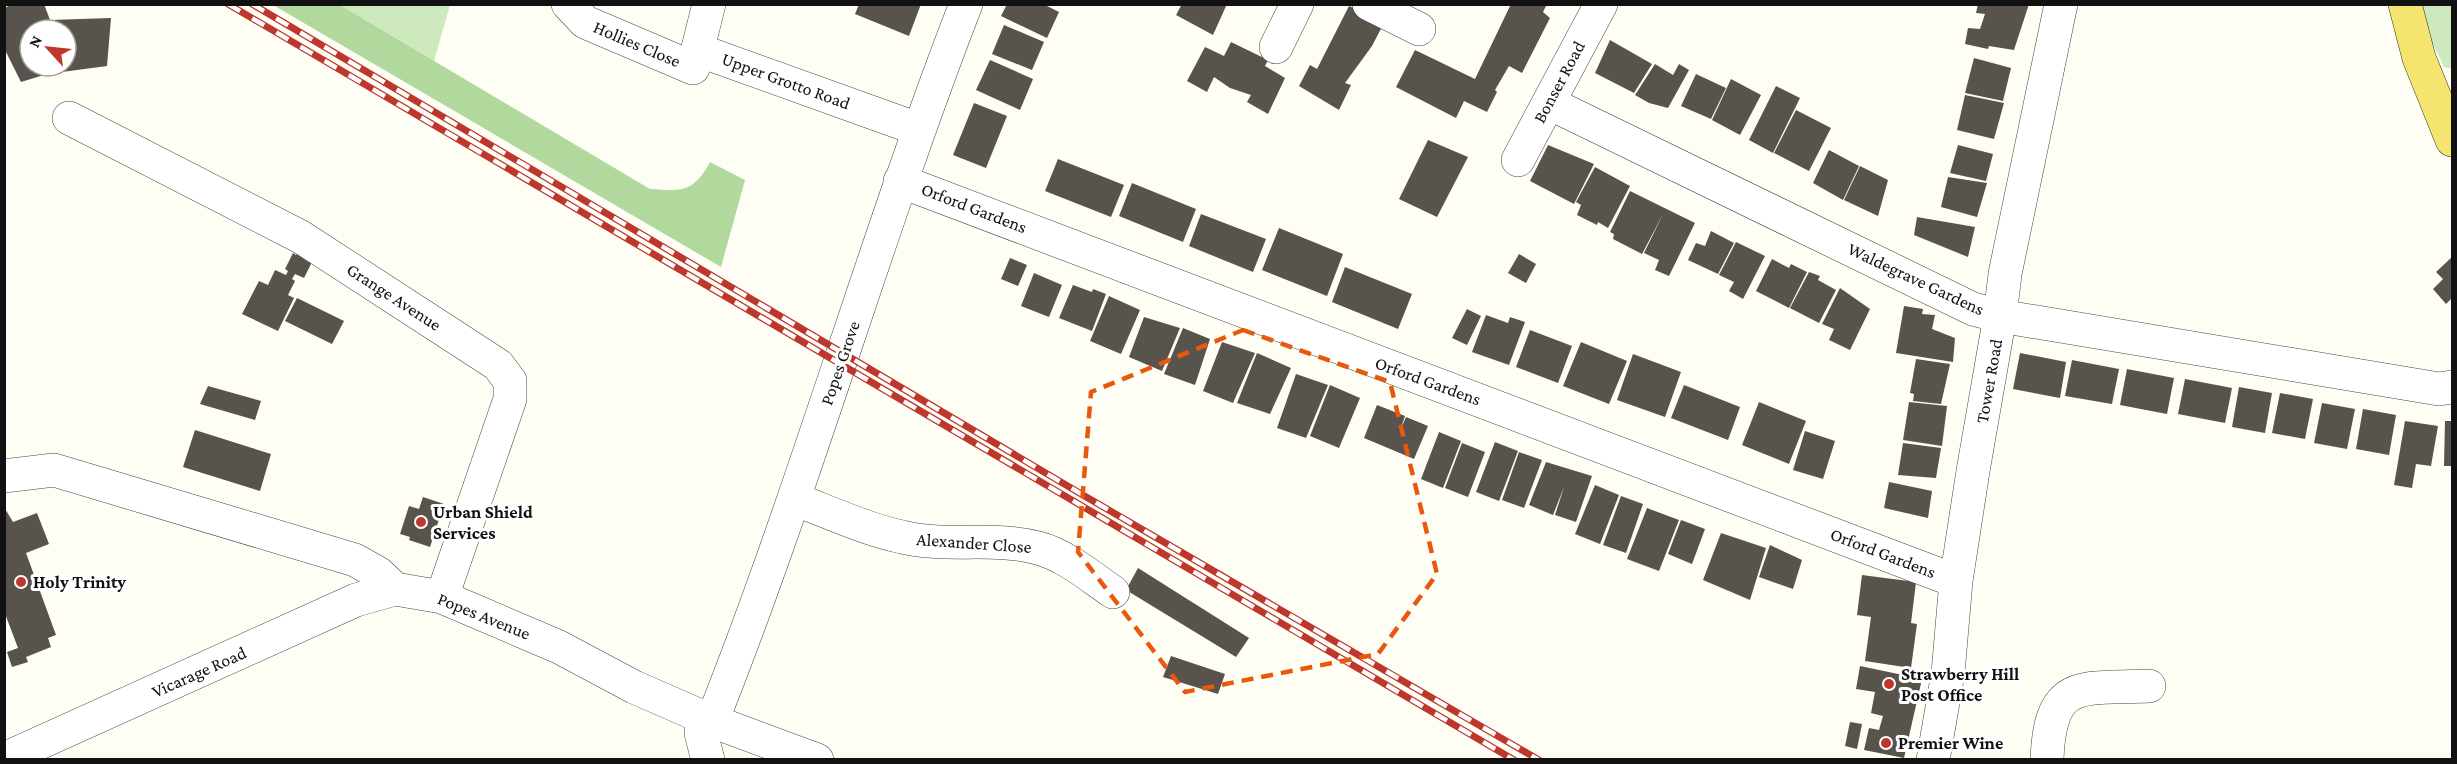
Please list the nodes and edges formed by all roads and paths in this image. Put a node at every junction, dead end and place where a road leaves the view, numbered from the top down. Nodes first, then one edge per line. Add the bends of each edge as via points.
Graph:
1 (568, 4) edge
2 (710, 4) edge
3 (966, 4) edge
4 (1297, 4) edge
5 (1369, 4) edge
6 (1600, 4) edge
7 (2061, 4) edge
8 (2405, 4) edge
9 (1419, 29) dead end
10 (1276, 47) dead end
11 (698, 50) junction
12 (1549, 103) junction
13 (69, 118) dead end
14 (918, 129) junction
15 (2452, 140) edge
16 (1518, 160) dead end
17 (900, 181) junction
18 (2000, 316) junction
19 (2452, 387) edge
20 (4, 476) edge
21 (794, 499) junction
22 (1956, 581) junction
23 (394, 589) junction
24 (1113, 592) dead end
25 (442, 597) junction
26 (2149, 686) dead end
27 (708, 719) junction
28 (4, 759) edge
29 (708, 759) edge
30 (817, 759) edge
31 (1934, 759) edge
32 (2047, 759) edge

1 - 11 street, Hollies Close via 585,22 693,68
2 - 11 street, Upper Grotto Road
3 - 14 street, Popes Grove
4 - 10 street
5 - 9 street
6 - 12 street, Bonser Road
7 - 18 street, Tower Road via 2005,274
8 - 15 main road via 2419,58
11 - 14 street, Upper Grotto Road
12 - 16 street, Bonser Road
12 - 18 street, Waldegrave Gardens via 1973,309
13 - 25 street, Grange Avenue via 301,237 498,365 510,381 510,399
14 - 17 street, Popes Grove
17 - 21 street, Popes Grove
17 - 22 street, Orford Gardens
18 - 19 street, Waldegrave Gardens via 2439,389
18 - 22 street, Tower Road
20 - 23 street via 54,470 355,560 378,573
21 - 24 street, Alexander Close via 900,537 934,543 977,542 1039,548
21 - 27 street, Popes Grove
22 - 31 street, Tower Road via 1948,673
23 - 25 street, Popes Avenue
23 - 28 street, Vicarage Road via 356,600
25 - 27 street, Popes Avenue via 559,647 634,687
26 - 32 street via 2078,689 2057,705 2048,734
27 - 29 street via 701,733
27 - 30 street, Popes Avenue

